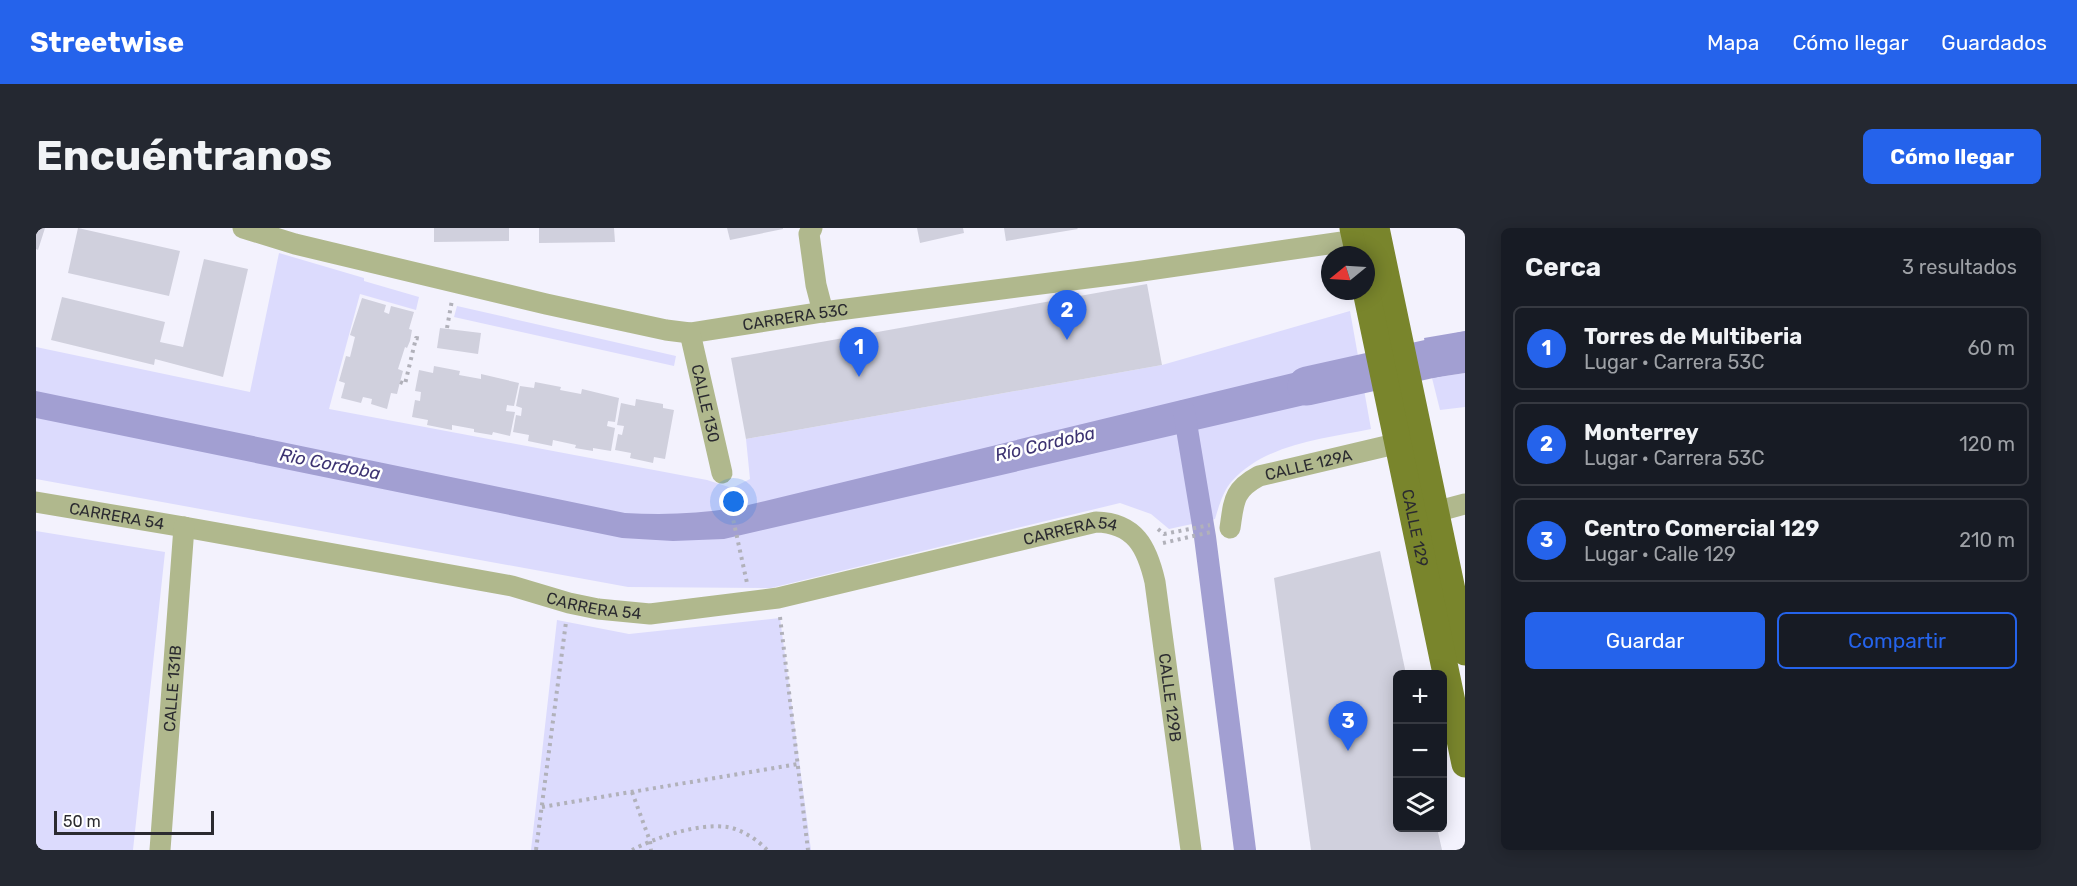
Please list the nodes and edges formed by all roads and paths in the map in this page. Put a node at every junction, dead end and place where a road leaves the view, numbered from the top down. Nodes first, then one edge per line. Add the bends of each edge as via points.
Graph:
1 (243, 228) edge
2 (812, 228) edge
3 (295, 236) edge
4 (1361, 238) edge
5 (1376, 303) edge
6 (822, 312) junction
7 (690, 333) junction
8 (422, 339) dead end
9 (400, 382) dead end
10 (1409, 440) junction
11 (722, 473) dead end
12 (728, 494) dead end
13 (36, 502) edge
14 (1465, 504) edge
15 (1435, 512) junction
16 (1150, 523) dead end
17 (184, 527) junction
18 (1220, 528) junction
19 (1170, 541) dead end
20 (1144, 547) joint
21 (741, 558) dead end
22 (1458, 580) edge
23 (778, 598) junction
24 (569, 603) junction
25 (1465, 652) edge
26 (798, 764) junction
27 (1465, 764) edge
28 (632, 792) junction
29 (542, 807) junction
30 (650, 841) junction
31 (160, 850) edge
32 (536, 850) edge
33 (632, 850) edge
34 (651, 850) edge
35 (767, 850) edge
36 (808, 850) edge
37 (1191, 850) edge

1 - 3 street, CARRERA 53C
2 - 6 street via 809,234
3 - 7 street, CARRERA 53C via 546,304
4 - 5 main road, CALLE 129
4 - 6 street, CARRERA 53C
5 - 10 main road, CALLE 129
6 - 7 street, CARRERA 53C
7 - 11 street, CALLE 130
8 - 9 path via 412,341 405,384
10 - 15 main road, CALLE 129
10 - 18 street, CALLE 129A via 1259,476 1237,492
10 - 27 main road, CALLE 129
12 - 21 path
13 - 17 street, CARRERA 54
14 - 15 street
15 - 22 main road, CALLE 129
16 - 18 path via 1164,534
17 - 24 street, CARRERA 54 via 512,586
17 - 31 street, CALLE 131B
18 - 19 path
20 - 23 street, CARRERA 54 via 1128,531 1112,523 1096,522
20 - 37 street, CALLE 129B via 1155,582
22 - 25 main road, CALLE 129
23 - 24 street, CARRERA 54 via 650,614
23 - 26 path
24 - 29 path
26 - 28 path
26 - 36 path
28 - 29 path
28 - 30 path
29 - 32 path
30 - 33 path
30 - 34 path
30 - 35 path via 703,827 728,827 759,841

